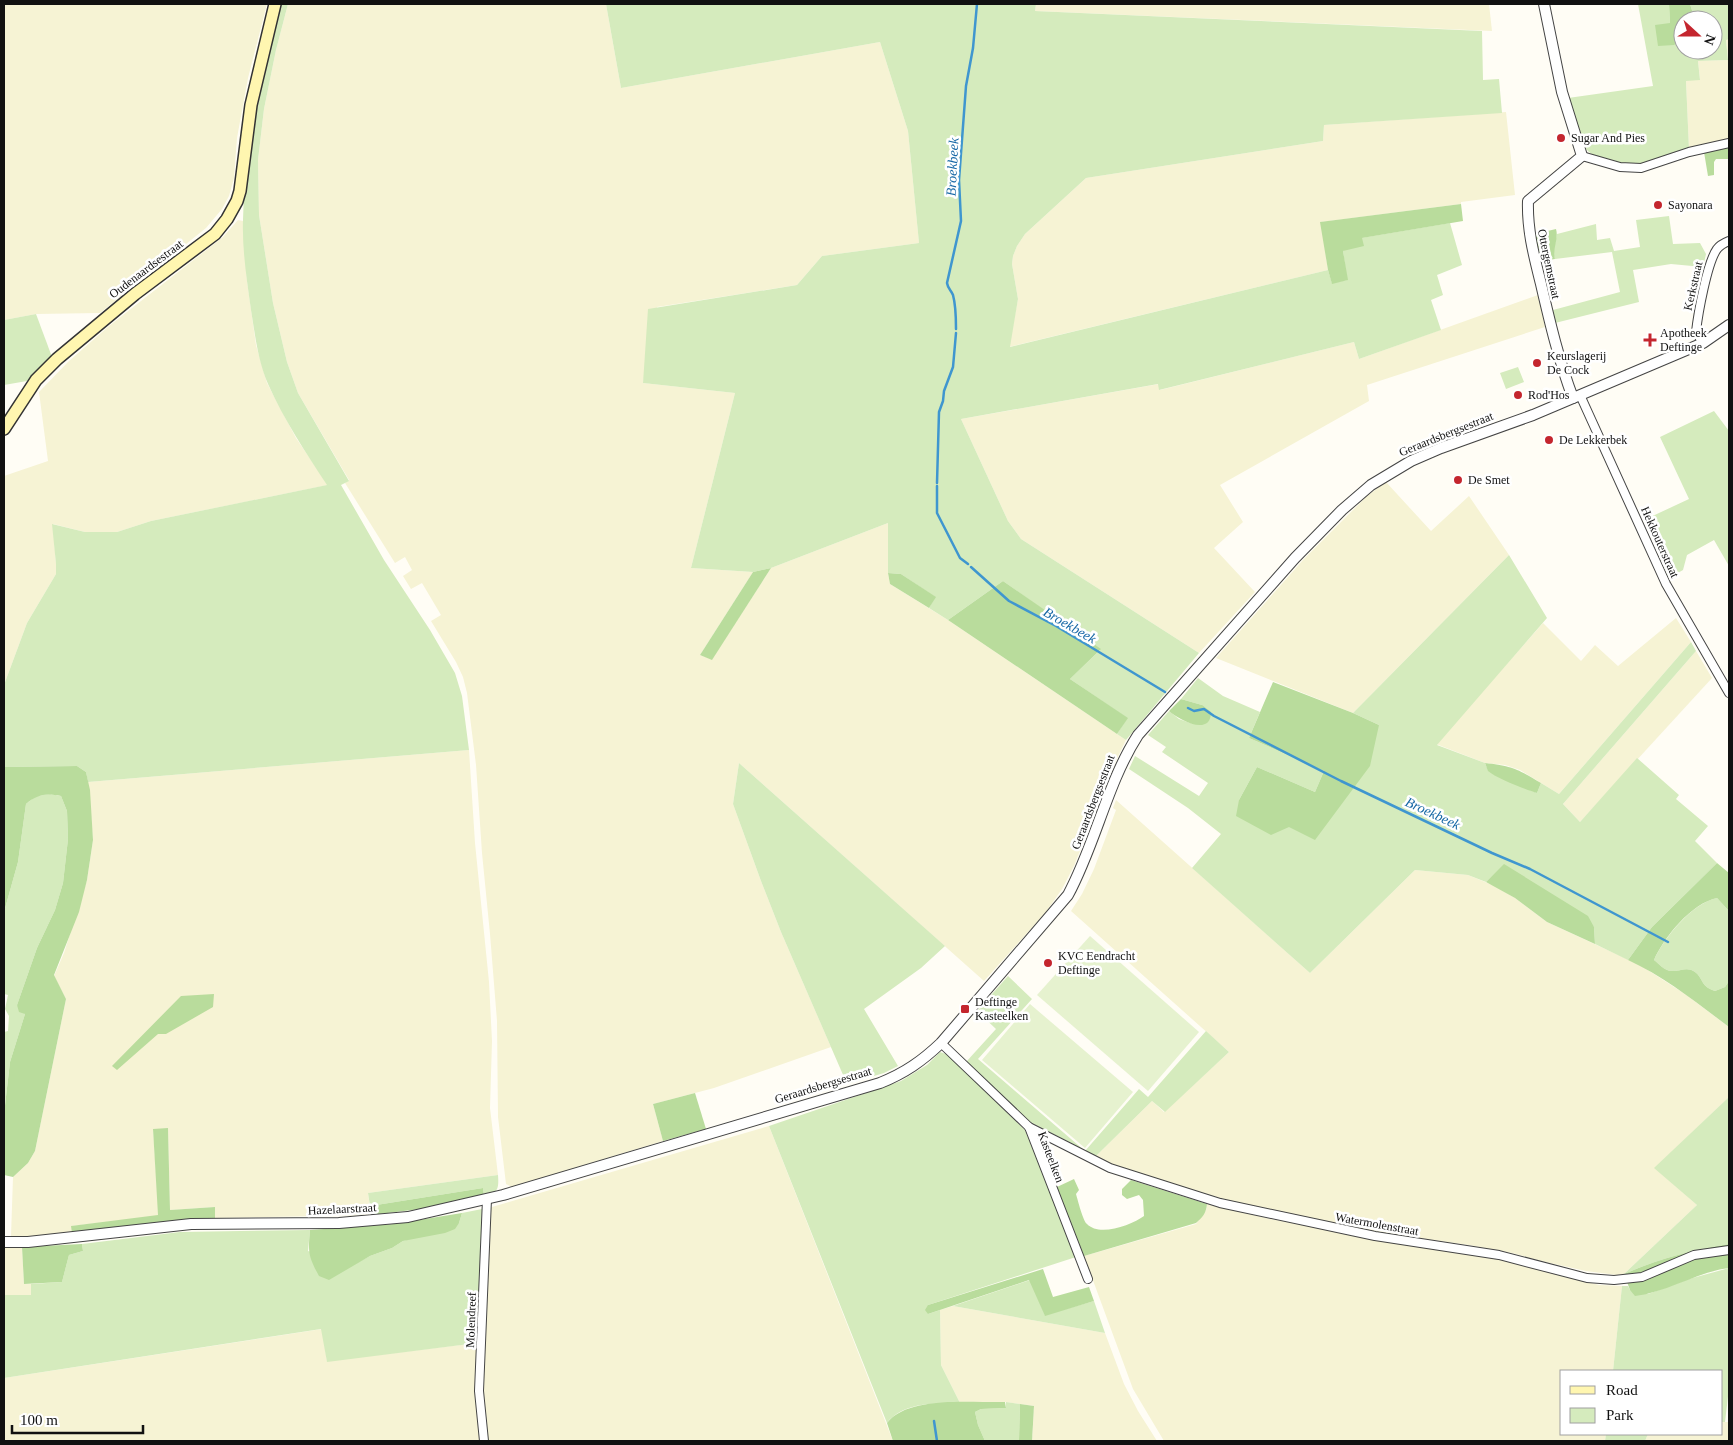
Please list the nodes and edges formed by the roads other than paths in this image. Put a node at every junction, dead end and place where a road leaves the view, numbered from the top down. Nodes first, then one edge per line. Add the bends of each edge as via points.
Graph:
1 (275, 4) edge
2 (1544, 4) edge
3 (1729, 143) edge
4 (1582, 156) junction
5 (1729, 241) edge
6 (1729, 325) edge
7 (1703, 343) junction
8 (1577, 397) junction
9 (4, 429) edge
10 (1729, 693) edge
11 (941, 1043) junction
12 (1028, 1127) junction
13 (673, 1144) joint
14 (487, 1199) junction
15 (4, 1242) edge
16 (1729, 1250) edge
17 (1088, 1279) dead end
18 (484, 1441) edge

1 - 9 main road, Oudenaardsestraat via 251,105 240,191 227,219 215,234 135,294 57,359 36,380
2 - 4 street via 1562,92
3 - 4 street via 1641,168
4 - 8 street, Ottergemstraat via 1528,201 1530,237 1555,346
5 - 7 street, Kerkstraat via 1717,249 1709,270 1696,332
6 - 7 street
7 - 8 street
8 - 10 street, Hekkouterstraat via 1666,584
8 - 11 street, Geraardsbergsestraat via 1412,461 1371,485 1342,510 1295,558 1138,735 1117,775 1068,895
11 - 12 street, Kasteelken
11 - 13 street, Geraardsbergsestraat via 915,1066 894,1078
12 - 16 street, Watermolenstraat via 1110,1168 1220,1204 1376,1236 1500,1255 1587,1278 1642,1277 1694,1255
12 - 17 street, Kasteelken
13 - 14 street, Hazelaarstraat
14 - 15 street, Hazelaarstraat via 408,1217 379,1220 192,1224
14 - 18 street, Molendreef via 479,1391

